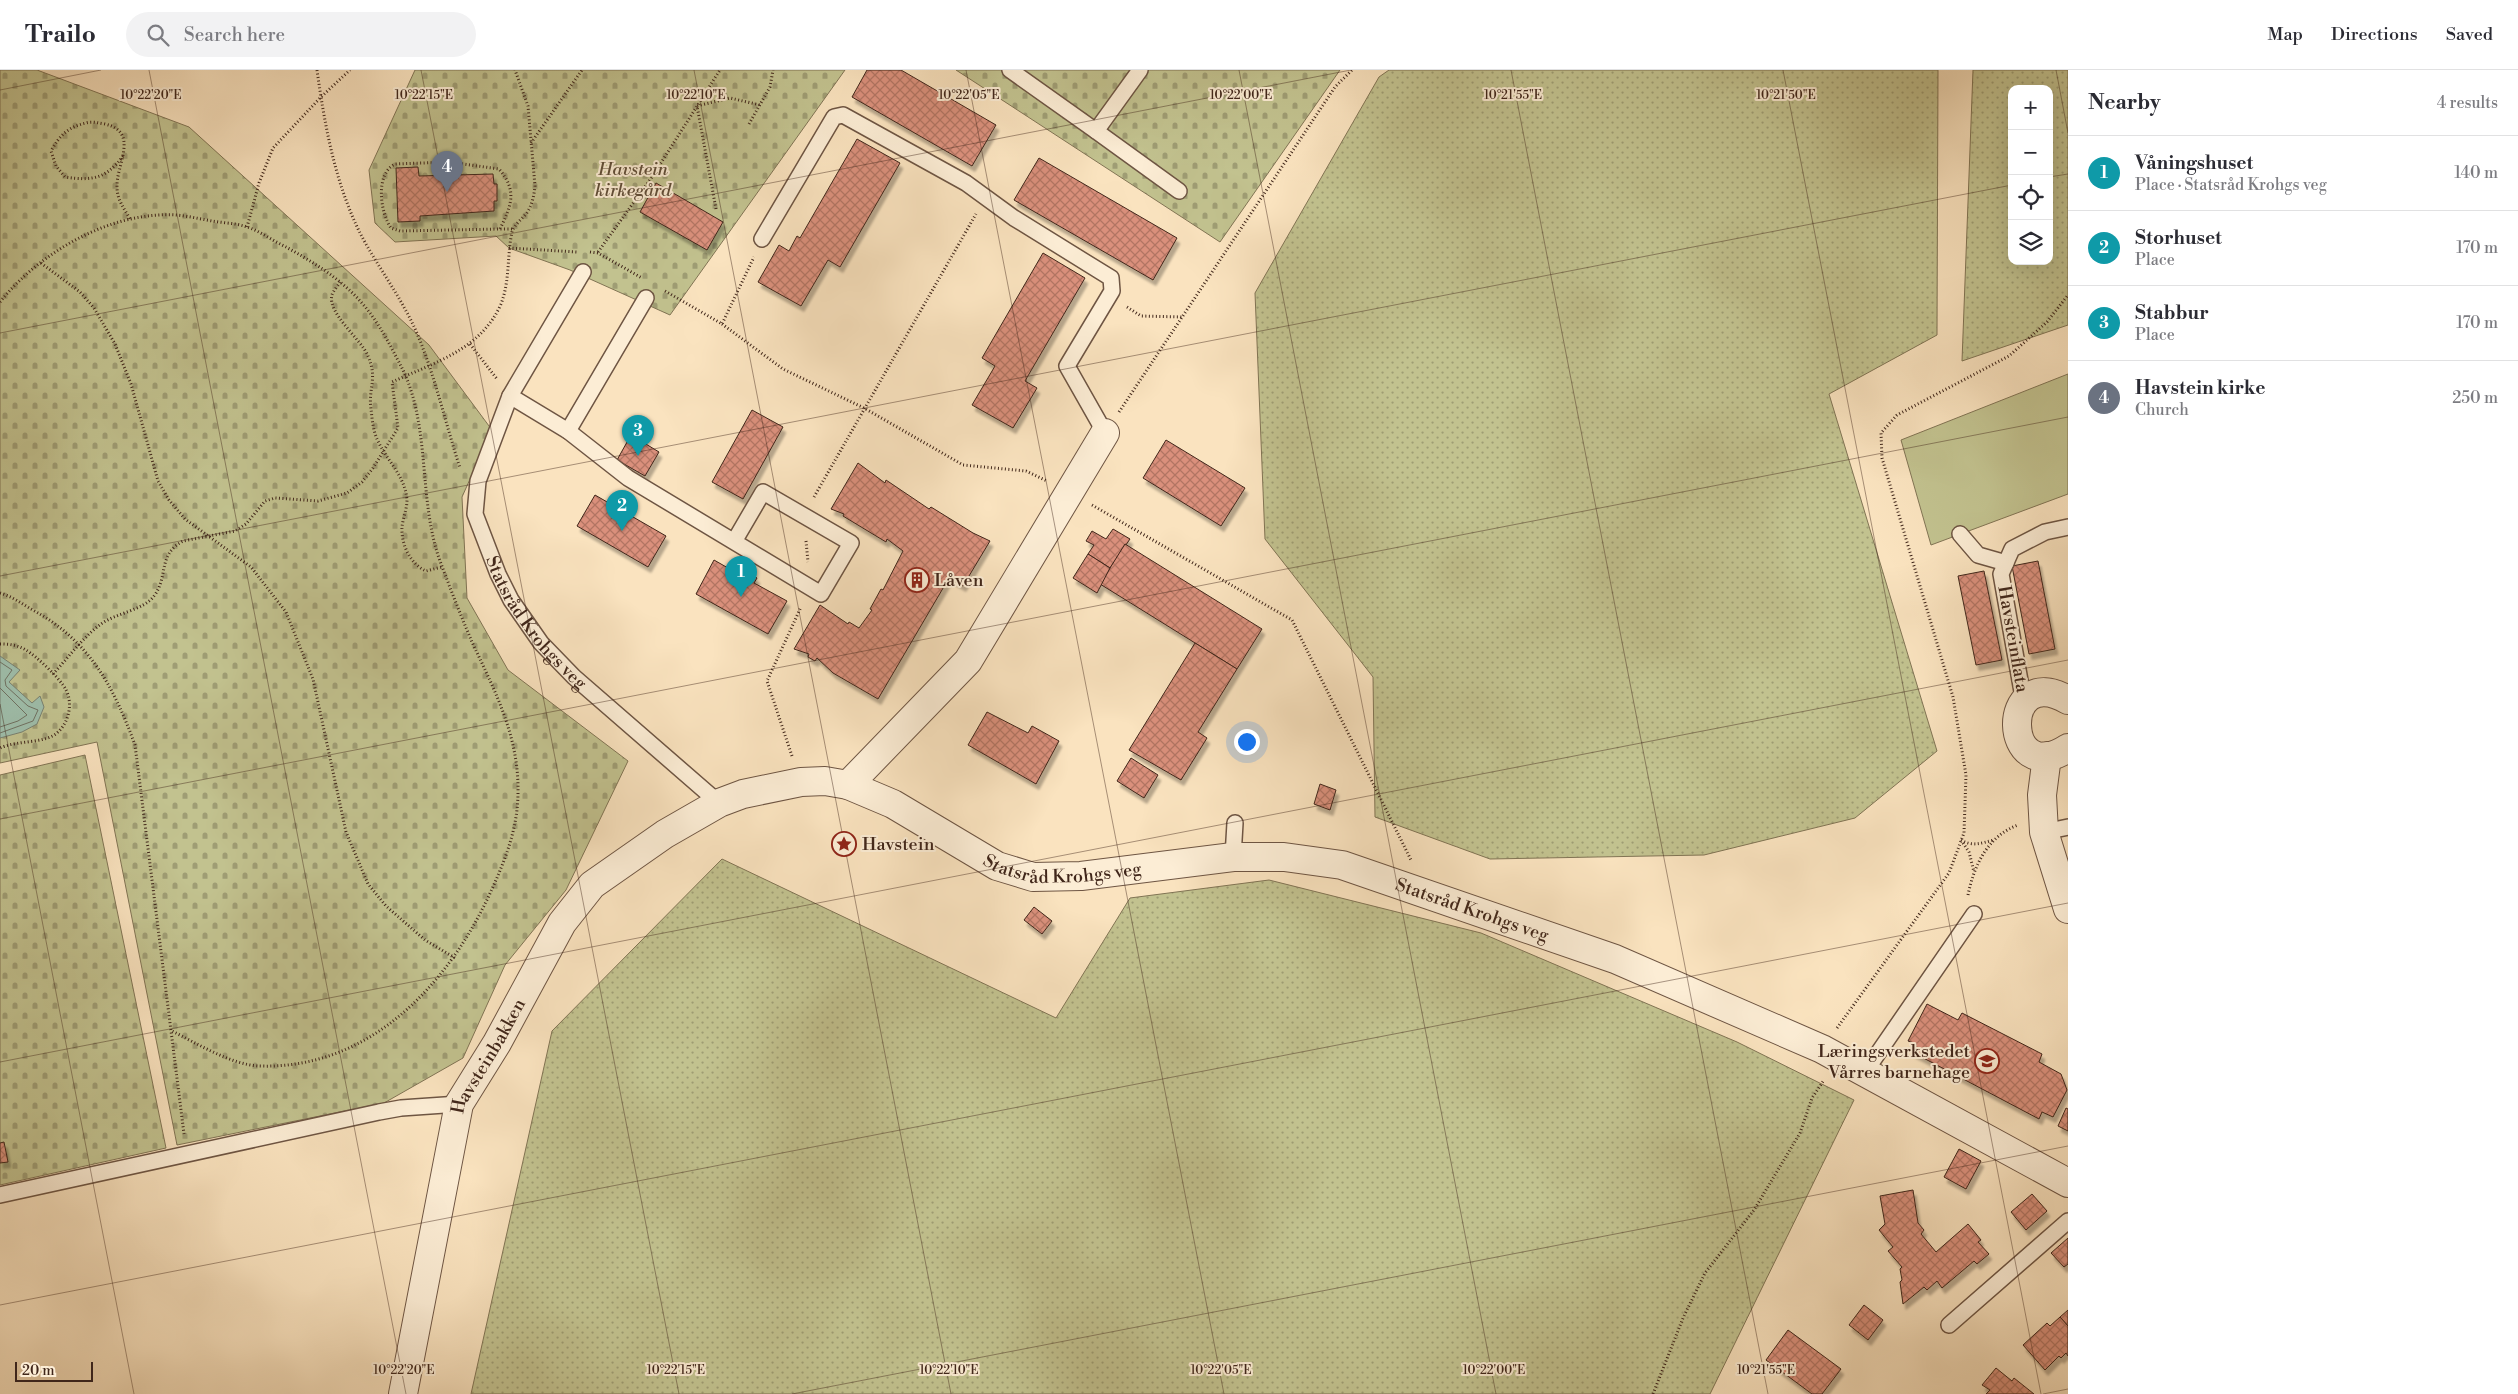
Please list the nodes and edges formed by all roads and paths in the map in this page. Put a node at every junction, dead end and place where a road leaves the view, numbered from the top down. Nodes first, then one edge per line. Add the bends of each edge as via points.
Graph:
1 (317, 70) edge
2 (350, 70) edge
3 (515, 70) edge
4 (582, 70) edge
5 (720, 70) edge
6 (773, 70) edge
7 (1010, 70) edge
8 (1140, 70) edge
9 (1352, 70) edge
10 (321, 97) junction
11 (760, 105) junction
12 (698, 106) junction
13 (749, 124) dead end
14 (1096, 131) junction
15 (531, 144) junction
16 (123, 156) junction
17 (1179, 191) dead end
18 (985, 198) junction
19 (716, 209) dead end
20 (130, 219) junction
21 (247, 227) junction
22 (500, 229) junction
23 (513, 229) junction
24 (762, 239) joint
25 (509, 248) junction
26 (578, 252) dead end
27 (588, 252) dead end
28 (598, 253) junction
29 (41, 262) junction
30 (583, 272) joint
31 (645, 280) dead end
32 (340, 282) junction
33 (661, 289) dead end
34 (2068, 295) edge
35 (1110, 296) junction
36 (646, 298) dead end
37 (0, 302) edge
38 (1183, 317) junction
39 (722, 324) junction
40 (470, 344) junction
41 (430, 366) junction
42 (405, 376) junction
43 (510, 396) junction
44 (864, 408) junction
45 (568, 431) junction
46 (1105, 433) junction
47 (383, 450) junction
48 (1070, 492) junction
49 (475, 514) junction
50 (804, 514) junction
51 (2068, 527) edge
52 (1960, 534) dead end
53 (210, 537) junction
54 (735, 540) junction
55 (2006, 563) junction
56 (442, 567) junction
57 (810, 588) junction
58 (0, 592) edge
59 (0, 644) edge
60 (80, 645) junction
61 (53, 674) junction
62 (2068, 700) edge
63 (2024, 703) junction
64 (0, 748) edge
65 (2058, 752) edge
66 (801, 782) junction
67 (848, 785) junction
68 (719, 803) junction
69 (1235, 823) dead end
70 (2052, 826) edge
71 (1995, 839) junction
72 (1961, 840) junction
73 (1233, 857) junction
74 (1974, 873) junction
75 (1428, 894) junction
76 (2068, 909) edge
77 (1974, 914) joint
78 (455, 958) junction
79 (172, 1031) junction
80 (1830, 1054) junction
81 (1865, 1072) junction
82 (459, 1104) junction
83 (186, 1154) junction
84 (2068, 1183) edge
85 (0, 1195) edge
86 (2068, 1221) edge
87 (1950, 1325) dead end
88 (403, 1394) edge
89 (1653, 1394) edge

1 - 10 path
2 - 10 path
3 - 15 path via 528,106
4 - 15 path
5 - 12 path
6 - 11 path via 770,87
7 - 14 lane
8 - 14 lane
9 - 38 path via 1335,87
10 - 21 path via 273,148
10 - 41 path via 334,164 346,202 415,329
11 - 12 path via 730,98
11 - 13 path
12 - 19 path
12 - 28 path
14 - 17 lane
15 - 23 path via 534,198 528,213
16 - 16 path via 123,137 113,126 91,122 73,126 59,136 52,151 56,166 65,177 86,180 106,173
16 - 20 path via 116,185 118,198
18 - 24 lane via 966,183 843,114 834,117
18 - 35 lane via 1111,278
18 - 44 path
20 - 21 path via 174,215
20 - 29 path via 70,243
21 - 32 path via 310,260
22 - 22 path via 391,228 384,210 382,187 388,168 395,164 449,162 499,169 508,180 511,194 510,209
22 - 23 path
23 - 25 path
24 - 39 path
25 - 26 path
25 - 40 path via 500,304
27 - 28 path
28 - 30 path
28 - 31 path
29 - 37 path
29 - 53 path via 80,292 94,308 115,344 131,384 158,481 185,519
30 - 43 lane, Statsråd Krohgs veg
32 - 42 path via 361,302 379,327
32 - 47 path via 332,295 332,304 368,355 374,377 370,407 376,438
33 - 39 path
34 - 72 path via 2047,322 2009,356 1897,415 1881,432 1882,458 1953,697 1966,775
35 - 38 path via 1141,316
35 - 46 lane via 1067,366
36 - 45 lane
38 - 46 path
39 - 44 path via 783,370
40 - 41 path
40 - 43 path
41 - 42 path
41 - 49 path
42 - 47 path via 392,382 398,428
42 - 56 path via 420,426 429,508
43 - 45 lane
43 - 49 lane, Statsråd Krohgs veg via 478,481
44 - 48 path via 963,465 1026,471
44 - 50 path
45 - 54 lane via 628,478
46 - 48 street
47 - 53 path via 362,482 347,493 318,501 274,498 265,501 246,524 235,531
47 - 56 path via 402,481 407,501 403,542 410,557 426,571
48 - 67 street via 968,661
48 - 75 path via 1292,620
49 - 68 lane, Statsråd Krohgs veg via 511,600 541,643 574,677
50 - 54 lane via 763,492
50 - 57 path
50 - 57 lane via 850,543 821,594
51 - 55 lane, Havsteinflata via 2044,532 2012,549
52 - 55 lane via 1978,555
53 - 60 path via 176,545 168,553 154,597 145,605 99,625
53 - 78 path via 251,567 286,612 313,679 346,832 368,884 386,906 425,940
54 - 57 lane
55 - 63 lane, Havsteinflata via 2001,574
56 - 78 path via 503,708 517,760 515,826 506,858 483,909
57 - 66 path via 767,681
58 - 60 path via 42,615
59 - 61 path via 13,644 25,649
60 - 61 path
60 - 79 path via 101,670 120,704 135,745
61 - 64 path via 69,699 69,712 58,733 48,738 12,742
62 - 63 street, Havsteinflata via 2058,694 2043,692
63 - 65 street, Havsteinflata via 2016,717 2019,739 2036,755
65 - 70 street, Havsteinflata via 2042,795
66 - 67 street, Statsråd Krohgs veg via 825,781
66 - 68 street, Statsråd Krohgs veg via 743,794
67 - 73 street, Statsråd Krohgs veg via 893,804 997,866 1033,877 1081,876
68 - 82 street, Havsteinbakken via 665,834 592,885 562,923 497,1043
69 - 73 lane
70 - 71 path via 2006,830
70 - 76 street, Havsteinflata
71 - 72 path via 1976,845 1968,845
71 - 74 path
72 - 74 path via 1969,852
72 - 80 path via 1949,873
73 - 75 street, Statsråd Krohgs veg via 1284,856 1342,865
74 - 77 path via 1967,897
75 - 80 street, Statsråd Krohgs veg via 1615,959
77 - 81 lane
78 - 79 path via 434,985 403,1015 369,1038 294,1065 254,1066 219,1054
79 - 83 path
80 - 81 street, Statsråd Krohgs veg
80 - 89 path via 1800,1133 1754,1210 1705,1273
81 - 84 street, Statsråd Krohgs veg
82 - 83 lane via 401,1108
82 - 88 street, Havsteinbakken
83 - 85 lane
86 - 87 lane

